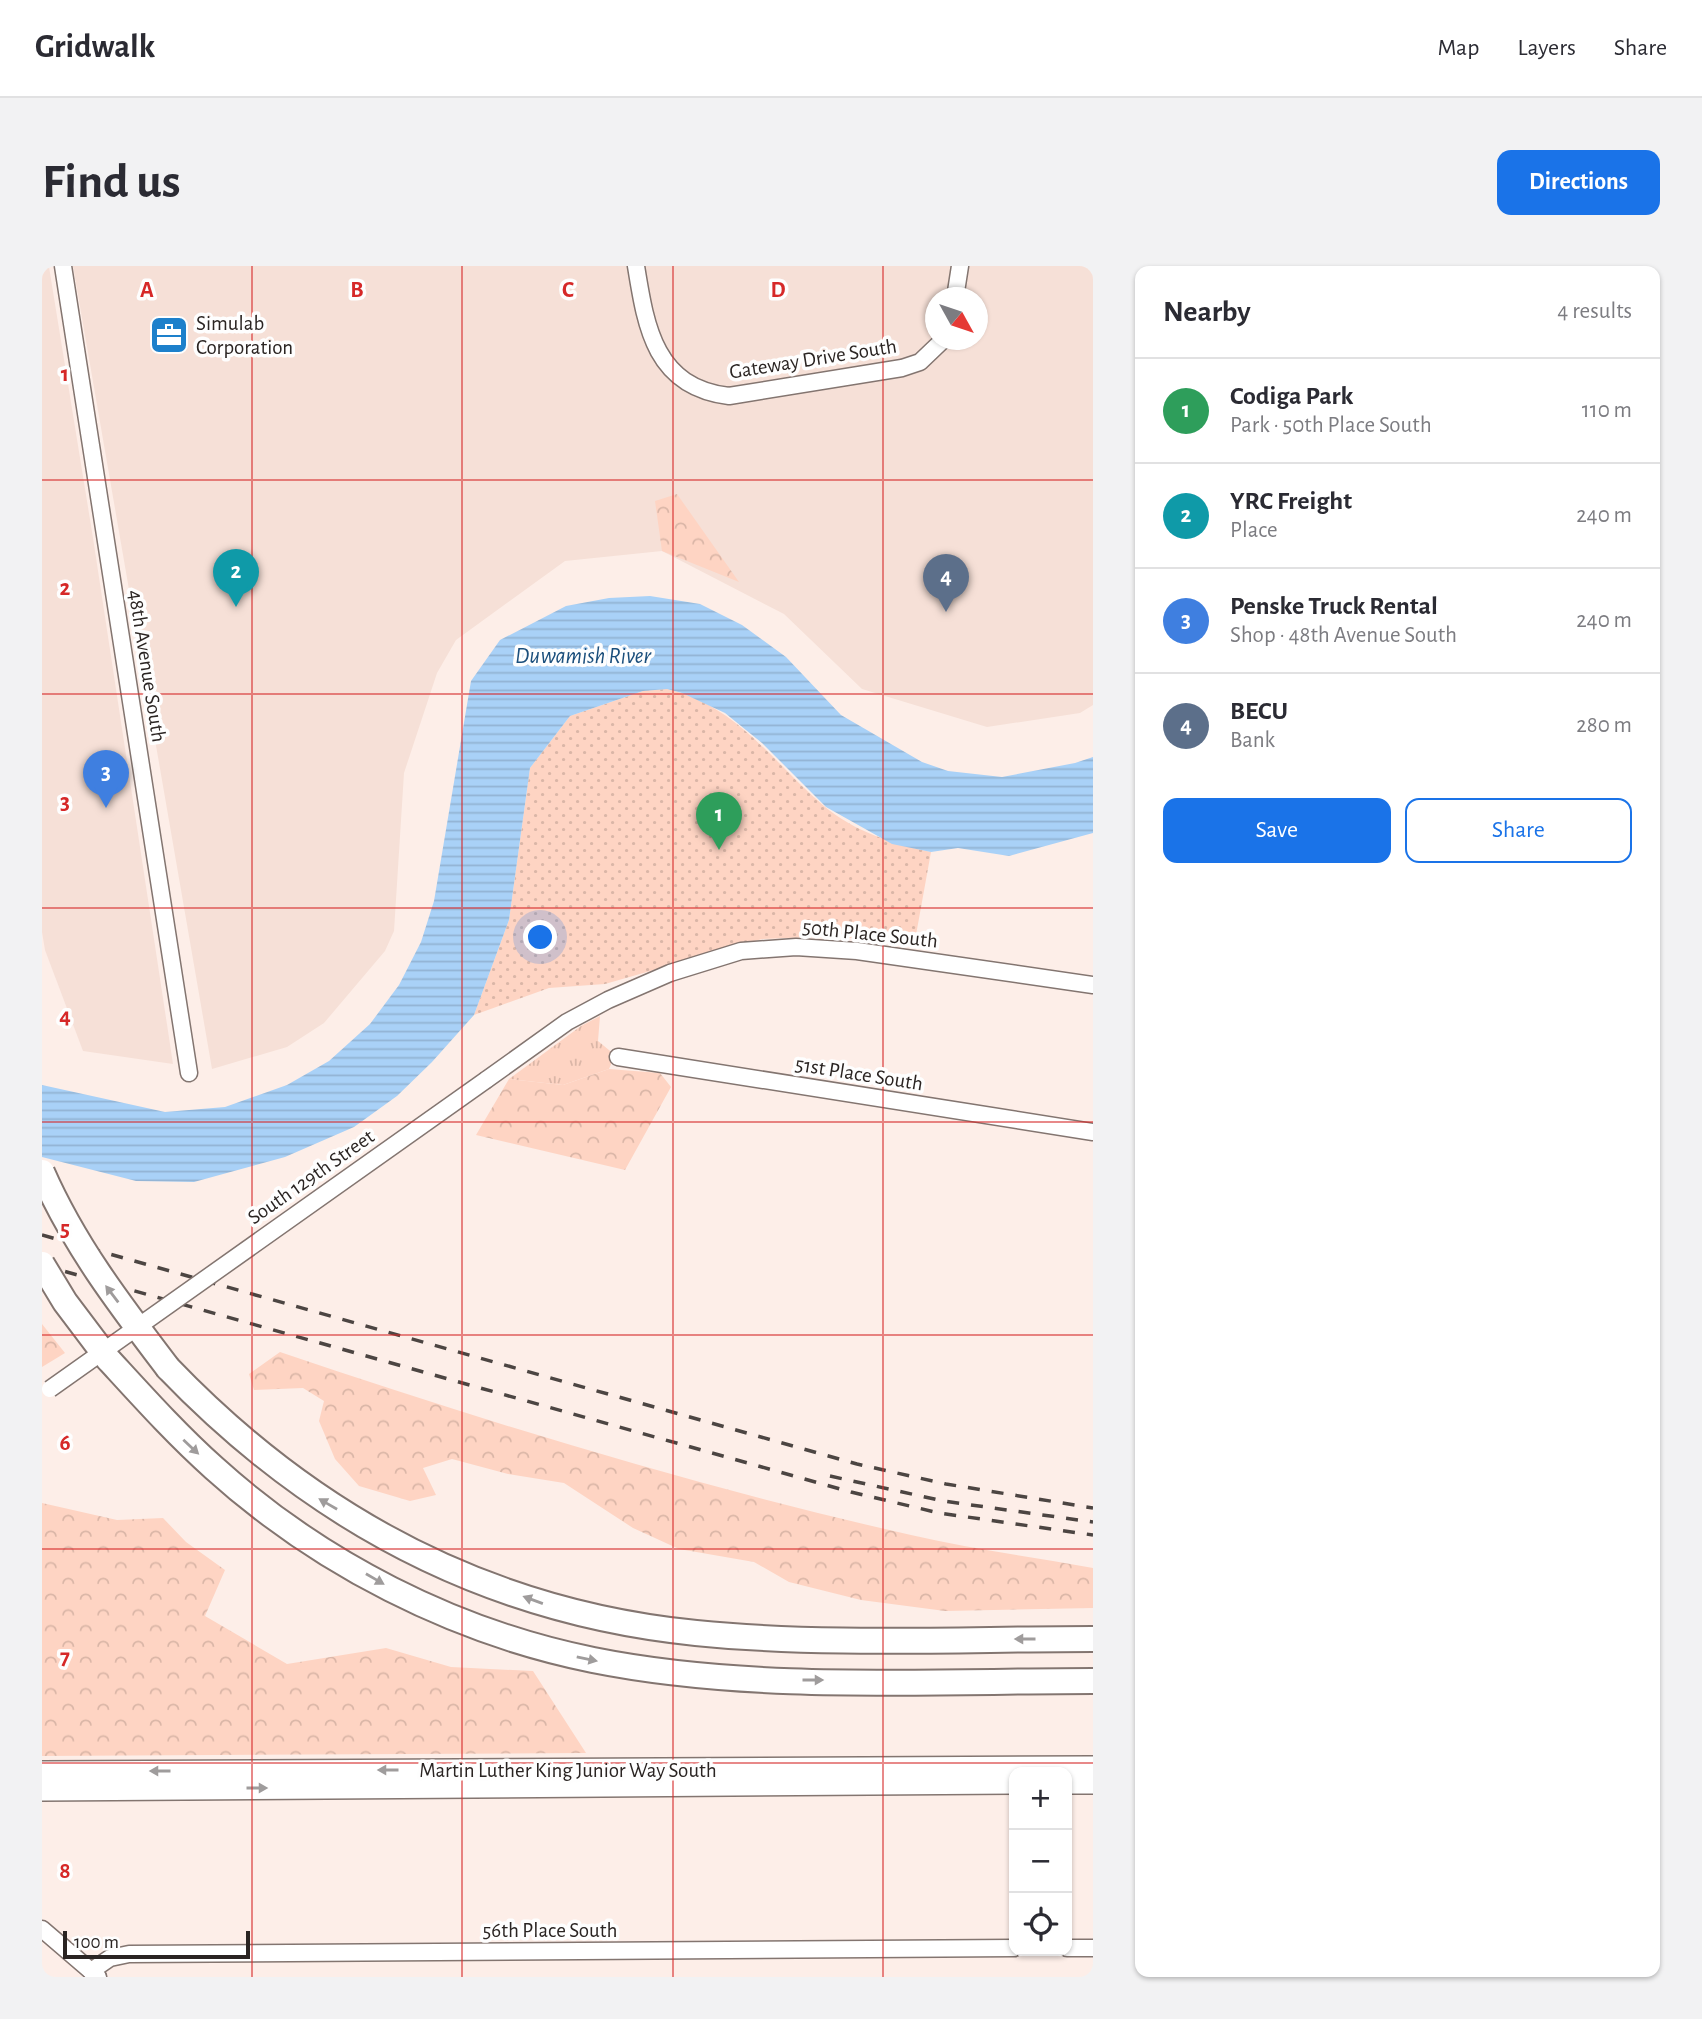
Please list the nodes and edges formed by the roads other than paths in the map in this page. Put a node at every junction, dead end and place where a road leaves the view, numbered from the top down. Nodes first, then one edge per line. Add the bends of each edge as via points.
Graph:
1 (63, 266) edge
2 (636, 266) edge
3 (960, 266) edge
4 (957, 287) edge
5 (933, 350) edge
6 (1093, 985) edge
7 (608, 1000) joint
8 (618, 1057) dead end
9 (189, 1073) dead end
10 (1093, 1132) edge
11 (42, 1172) edge
12 (42, 1264) edge
13 (46, 1392) edge
14 (1093, 1639) edge
15 (1093, 1681) edge
16 (1093, 1767) edge
17 (42, 1772) edge
18 (1009, 1783) edge
19 (1072, 1783) edge
20 (1093, 1783) edge
21 (42, 1790) edge
22 (42, 1929) edge
23 (1009, 1948) edge
24 (1072, 1948) edge
25 (1093, 1948) edge
26 (94, 1974) edge

1 - 9 street, 48th Avenue South
2 - 5 street, Gateway Drive South via 651,338 666,364 687,383 718,394 729,396 902,368 920,362
3 - 4 street
6 - 7 street, 50th Place South via 857,951 796,947 741,951 670,973
7 - 13 street, South 129th Street, bridge via 567,1022
8 - 10 street, 51st Place South
14 -> 11 highway, bridge via 816,1639 696,1633 548,1605 458,1574 314,1496 243,1442 168,1368 100,1278 73,1236
12 -> 15 highway, bridge via 108,1359 168,1425 275,1518 411,1600 537,1647 670,1672 792,1680
16 -> 17 main road, Martin Luther King Junior Way South
21 -> 18 main road, Martin Luther King Junior Way South
19 - 20 main road
22 - 26 street
23 - 26 street, 56th Place South via 129,1954 110,1958
24 - 25 street

